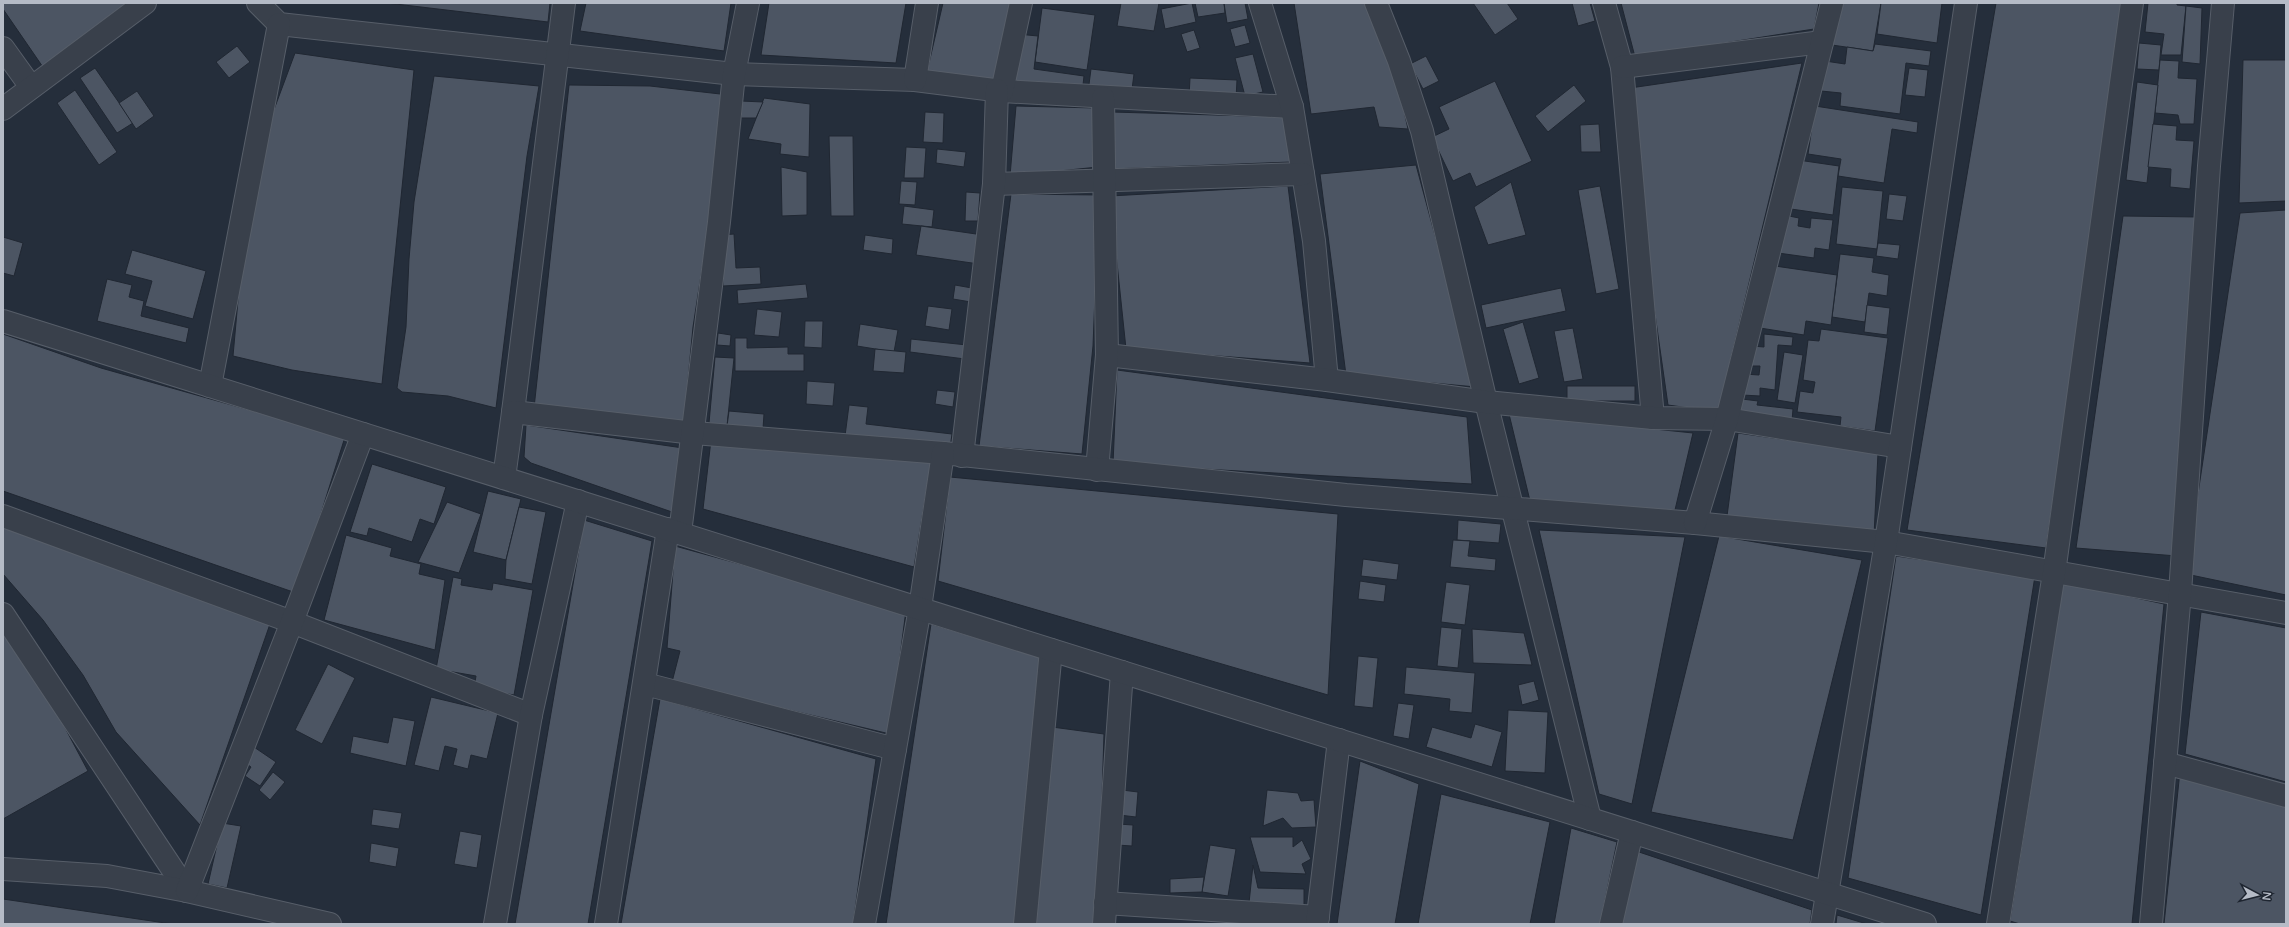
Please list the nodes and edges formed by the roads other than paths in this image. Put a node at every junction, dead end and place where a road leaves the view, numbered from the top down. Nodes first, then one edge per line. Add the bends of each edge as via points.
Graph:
1 (146, 3) edge
2 (258, 3) edge
3 (564, 3) edge
4 (748, 3) edge
5 (927, 3) edge
6 (1021, 3) edge
7 (1260, 3) edge
8 (1376, 3) edge
9 (1604, 3) edge
10 (1832, 3) edge
11 (1966, 3) edge
12 (2132, 3) edge
13 (2223, 3) edge
14 (279, 24) junction
15 (1822, 42) junction
16 (3, 48) edge
17 (556, 55) junction
18 (1622, 67) junction
19 (734, 74) junction
20 (915, 80) junction
21 (30, 87) junction
22 (999, 90) junction
23 (1103, 98) junction
24 (1292, 107) junction
25 (3, 109) edge
26 (1303, 174) junction
27 (1103, 181) junction
28 (994, 184) junction
29 (3, 321) edge
30 (1107, 354) junction
31 (1327, 380) junction
32 (210, 386) junction
33 (1486, 402) junction
34 (513, 412) junction
35 (1653, 418) junction
36 (1727, 419) junction
37 (694, 433) junction
38 (363, 434) junction
39 (1900, 447) junction
40 (953, 455) junction
41 (1097, 470) junction
42 (504, 478) junction
43 (578, 501) junction
44 (1512, 508) junction
45 (3, 516) edge
46 (1695, 523) junction
47 (674, 531) junction
48 (1886, 542) junction
49 (2054, 573) junction
50 (2180, 593) junction
51 (920, 608) junction
52 (2286, 613) edge
53 (3, 614) edge
54 (292, 622) junction
55 (1051, 650) junction
56 (1122, 672) junction
57 (645, 684) junction
58 (532, 715) junction
59 (1339, 740) junction
60 (895, 749) junction
61 (2165, 763) junction
62 (2286, 796) edge
63 (1590, 819) junction
64 (1632, 832) junction
65 (3, 869) edge
66 (187, 891) junction
67 (1828, 894) junction
68 (1105, 914) edge
69 (1318, 921) edge
70 (330, 924) edge
71 (495, 924) edge
72 (606, 924) edge
73 (864, 924) edge
74 (1025, 924) edge
75 (1611, 924) edge
76 (1822, 924) edge
77 (1925, 924) edge
78 (1998, 924) edge
79 (2151, 924) edge

1 - 21 street
2 - 14 street
3 - 17 street
4 - 19 street
5 - 20 street
6 - 22 street
7 - 24 street
8 - 33 street via 1399,61 1422,131
9 - 18 street
10 - 15 street
11 - 39 street
12 - 49 street
13 - 50 street via 2209,166
14 - 17 street
14 - 32 street
15 - 18 street
15 - 36 street
16 - 21 street
17 - 19 street
17 - 34 street
18 - 35 street
19 - 20 street
19 - 37 street
20 - 22 street
21 - 25 street
22 - 23 street
22 - 28 street
23 - 24 street
23 - 27 street
24 - 26 street
26 - 27 street
26 - 31 street via 1314,241
27 - 28 street
27 - 30 street
28 - 40 street
29 - 32 street
30 - 31 street
30 - 41 street
31 - 33 street
32 - 38 street
33 - 35 street
33 - 44 street
34 - 37 street
34 - 42 street
35 - 36 street
36 - 39 street
36 - 46 street
37 - 40 street
37 - 47 street
38 - 42 street
38 - 54 street
39 - 48 street
40 - 41 street
40 - 51 street
41 - 44 street via 1346,495
42 - 43 street
43 - 47 street
43 - 58 street
44 - 46 street
44 - 63 street
45 - 54 street
46 - 48 street
47 - 51 street
47 - 57 street
48 - 49 street
48 - 67 street
49 - 50 street
49 - 78 street
50 - 52 street
50 - 61 street
51 - 55 street
51 - 60 street
53 - 66 street
54 - 58 street
54 - 66 street
55 - 56 street
55 - 74 street
56 - 59 street
56 - 68 street
57 - 60 street
57 - 72 street
58 - 71 street
59 - 63 street
59 - 69 street
60 - 73 street
61 - 62 street
61 - 79 street
63 - 64 street
64 - 67 street
64 - 75 street
65 - 66 street via 107,876
66 - 70 street
67 - 76 street
67 - 77 street
68 - 69 street

